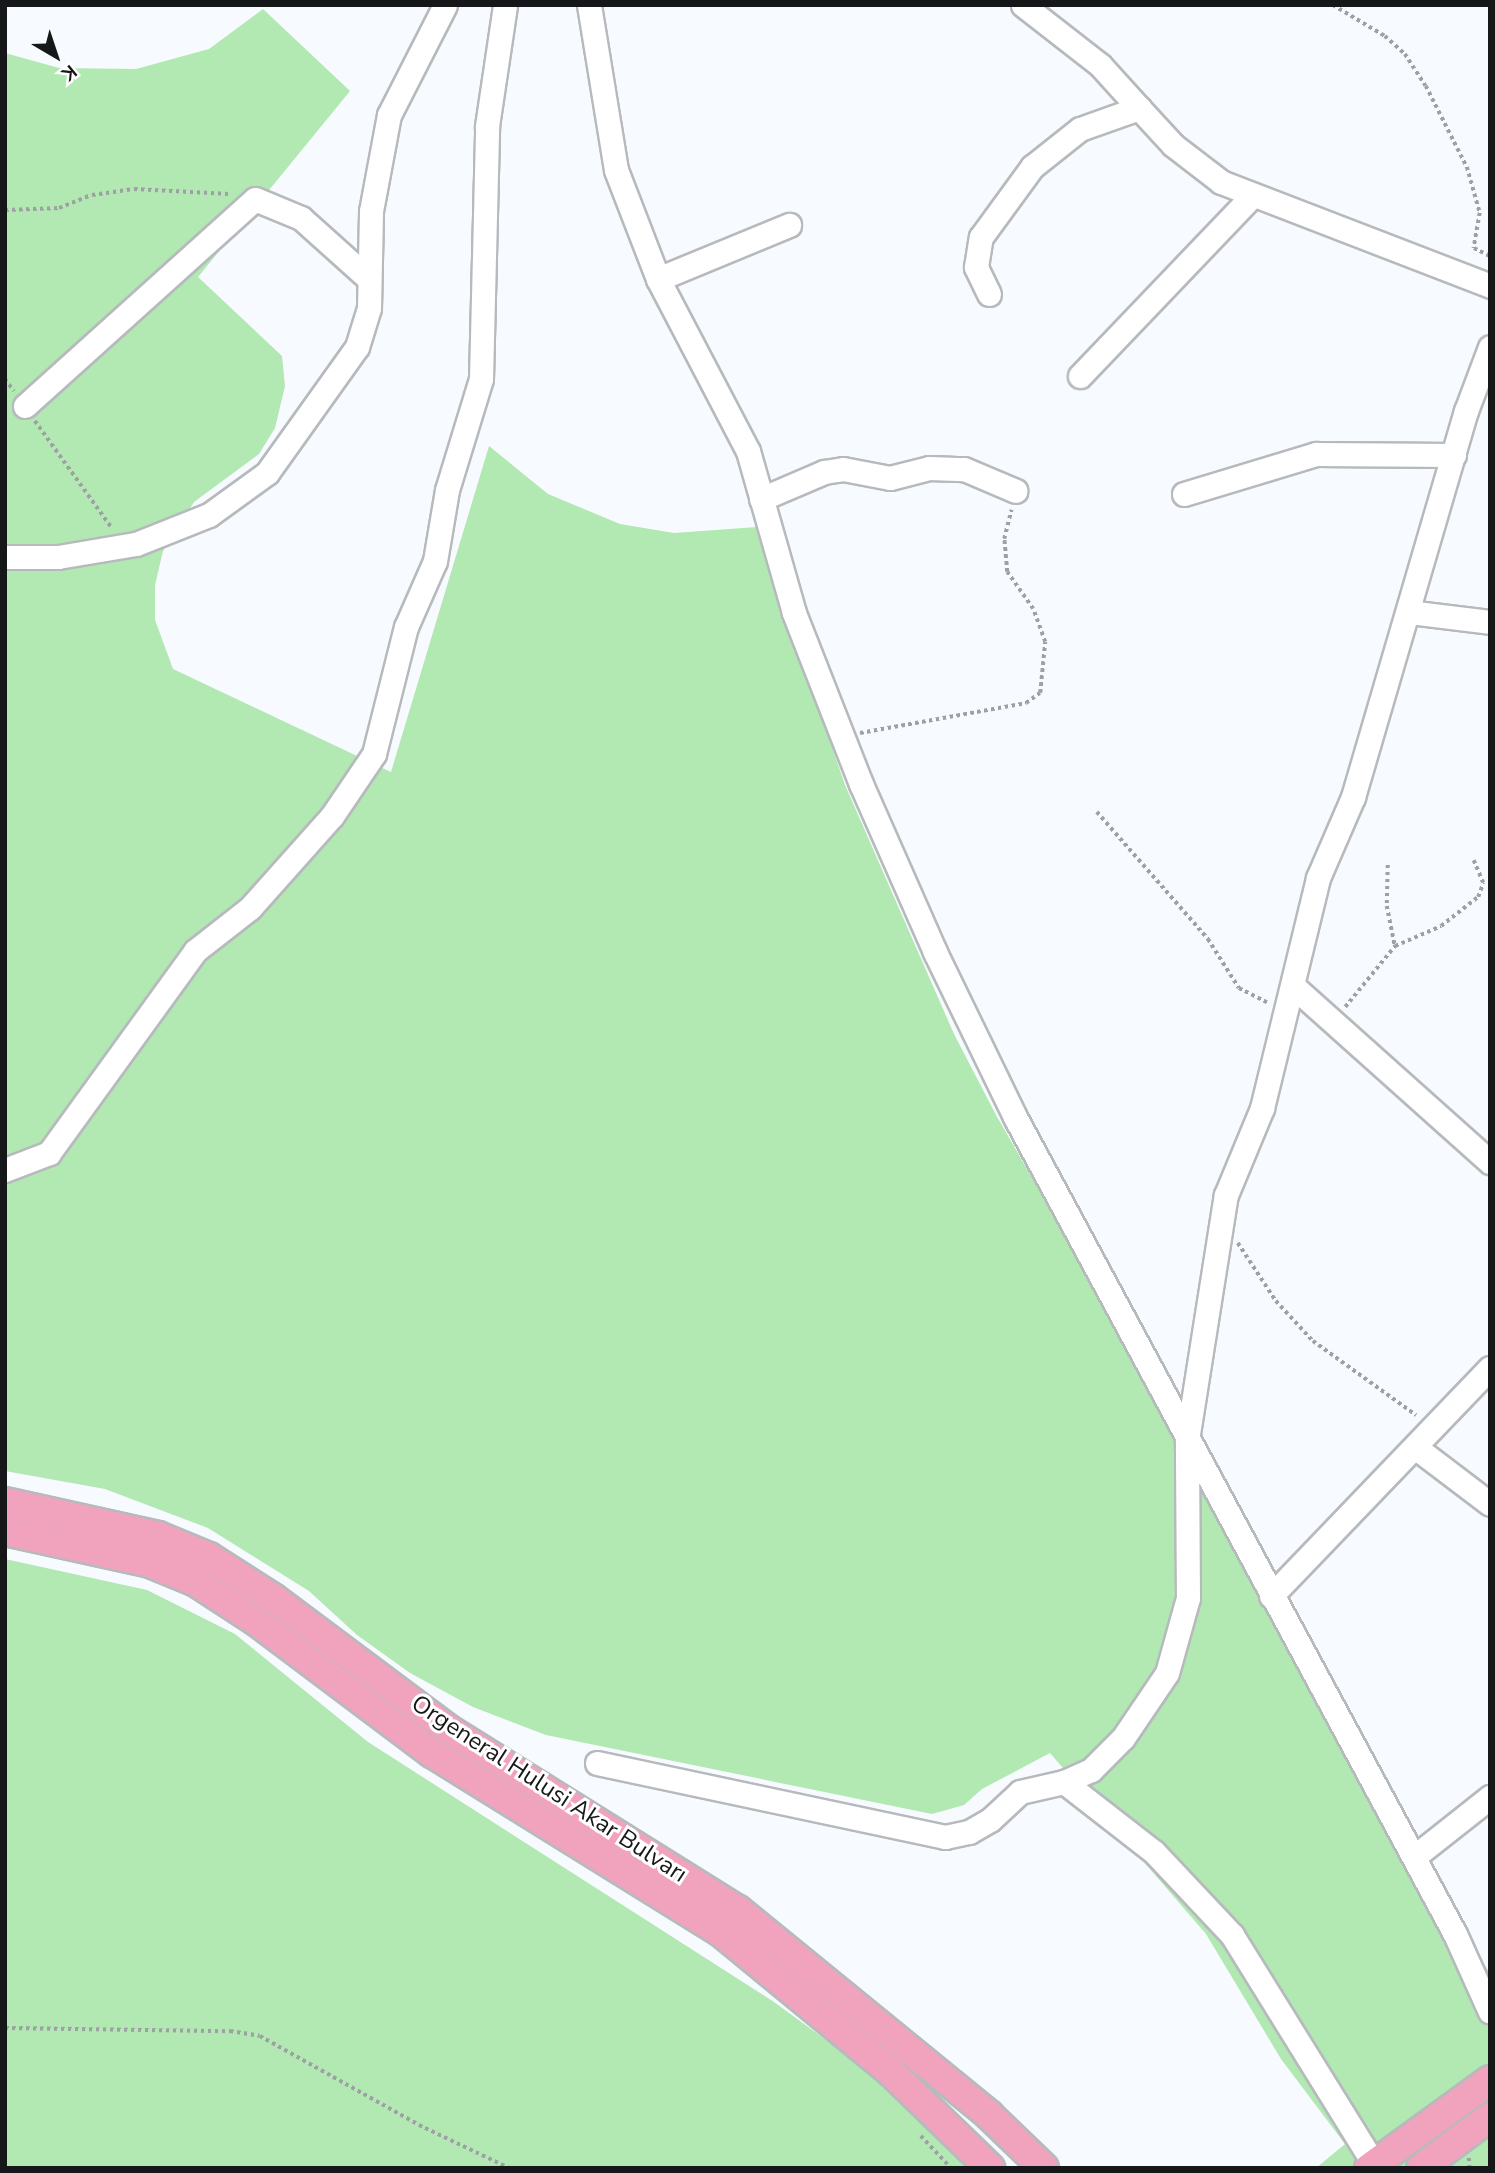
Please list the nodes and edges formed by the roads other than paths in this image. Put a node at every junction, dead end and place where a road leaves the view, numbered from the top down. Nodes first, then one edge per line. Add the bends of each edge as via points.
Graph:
1 (445, 5) edge
2 (505, 5) edge
3 (589, 5) edge
4 (1023, 5) edge
5 (1139, 108) junction
6 (1252, 196) junction
7 (789, 225) dead end
8 (369, 279) junction
9 (658, 279) junction
10 (1490, 286) edge
11 (989, 294) dead end
12 (1490, 347) edge
13 (1080, 376) dead end
14 (24, 406) road end
15 (1454, 455) junction
16 (1016, 491) road end
17 (1184, 494) dead end
18 (761, 499) junction
19 (5, 557) edge
20 (1409, 612) junction
21 (1490, 622) edge
22 (1291, 995) junction
23 (1490, 1162) edge
24 (5, 1170) edge
25 (1490, 1368) edge
26 (1187, 1440) junction
27 (1415, 1447) junction
28 (5, 1502) edge
29 (1490, 1504) edge
30 (5, 1531) edge
31 (1272, 1597) junction
32 (597, 1763) dead end
33 (1064, 1782) junction
34 (1490, 1797) edge
35 (1414, 1857) junction
36 (1455, 1934) junction
37 (1490, 1978) edge
38 (1490, 2012) edge
39 (1490, 2080) edge
40 (1490, 2117) edge
41 (1372, 2166) edge
42 (990, 2168) edge
43 (1044, 2168) edge
44 (1421, 2168) edge

1 - 8 street via 388,115 371,211
2 - 24 street via 487,125 481,379 447,490 435,561 406,627 374,754 332,816 250,908 195,951 49,1153
3 - 9 street via 615,170
4 - 5 street via 1100,65
5 - 6 street via 1197,167
5 - 11 street via 1080,129 1032,167 981,237 976,267
6 - 10 street
6 - 13 street
7 - 9 street
8 - 14 street via 301,218 255,199
8 - 19 street via 369,308 357,347 267,473 209,515 124,546 58,557
9 - 18 street via 748,452
12 - 15 street
15 - 17 street via 1316,454
15 - 20 street
16 - 18 street via 964,470 929,468 890,478 843,469 824,472
18 - 26 street via 794,613 935,952 1009,1105
20 - 21 street
20 - 22 street via 1353,797 1318,878
22 - 23 street via 1332,1021
22 - 26 street via 1262,1108 1226,1195
25 - 27 street
26 - 31 street
26 - 33 street via 1188,1598 1167,1673 1123,1738 1091,1769
27 - 29 street
27 - 31 street
28 - 43 main road, Orgeneral Hulusi Akar Bulvarı via 158,1536 219,1564 448,1729 738,1910 989,2115
30 - 42 main road, Orgeneral Hulusi Akar Bulvarı via 149,1563 206,1589 432,1753 722,1933 891,2072
31 - 35 street
32 - 33 street via 945,1837 969,1832 990,1820 1020,1791
33 - 41 street via 1154,1852 1232,1935
34 - 35 street
35 - 36 street
36 - 37 street
36 - 38 street
39 - 41 main road
40 - 44 main road

